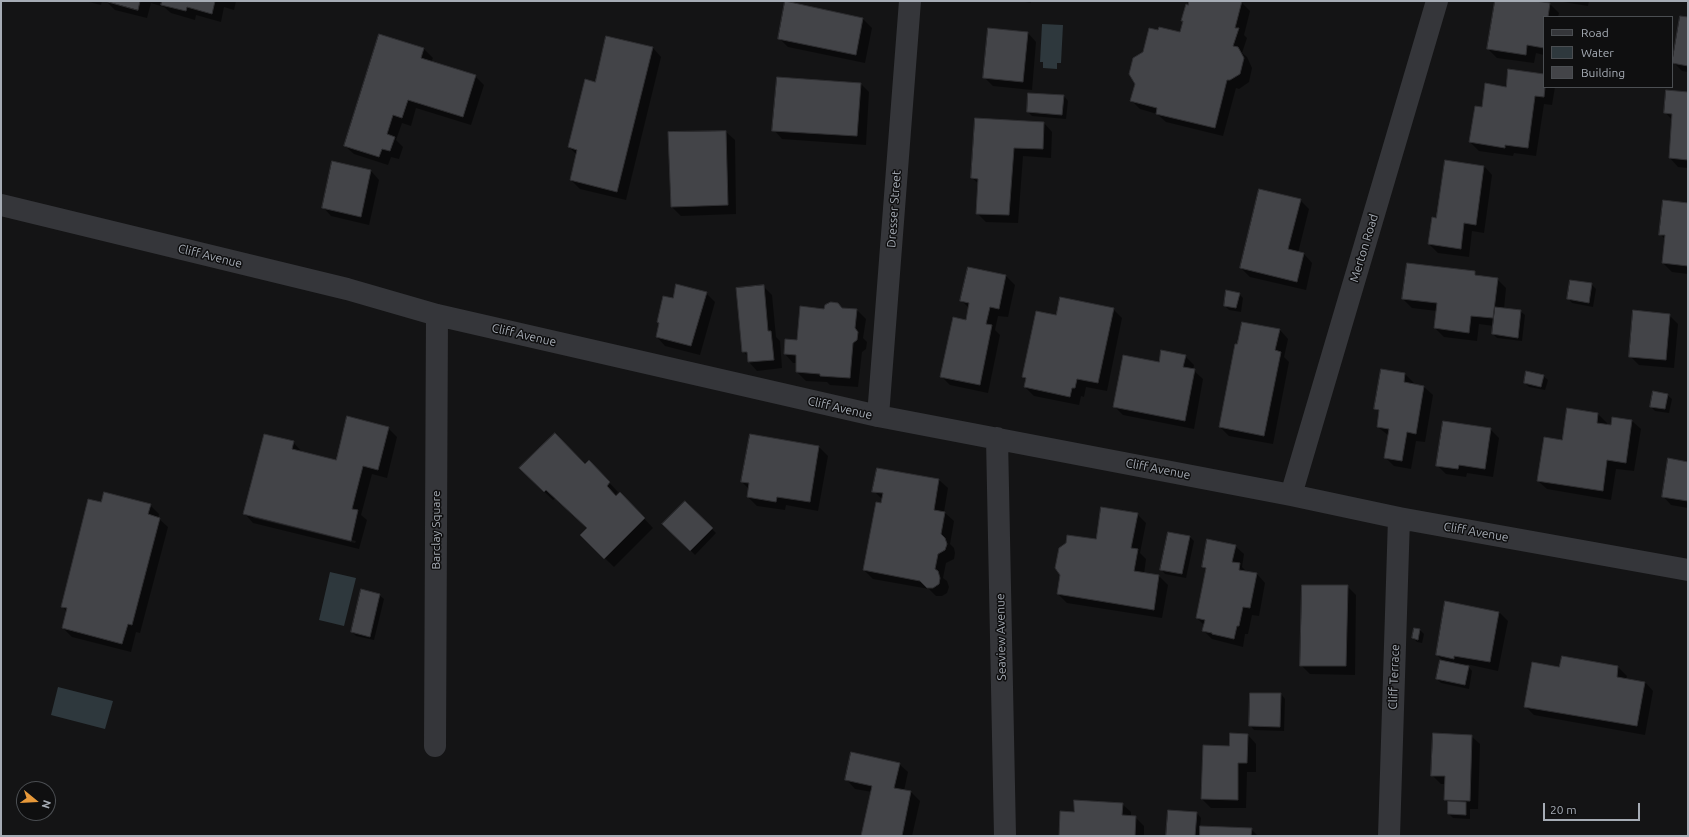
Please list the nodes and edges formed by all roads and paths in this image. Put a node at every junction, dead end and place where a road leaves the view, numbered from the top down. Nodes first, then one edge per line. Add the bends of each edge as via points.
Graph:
1 (910, 1) edge
2 (1437, 1) edge
3 (1, 205) edge
4 (437, 315) junction
5 (878, 416) junction
6 (997, 438) junction
7 (1291, 495) junction
8 (1399, 518) junction
9 (1688, 570) edge
10 (434, 746) dead end
11 (1005, 836) edge
12 (1389, 836) edge

1 - 5 street, Dresser Street
2 - 7 street, Merton Road
3 - 4 street, Cliff Avenue via 347,289
4 - 5 street, Cliff Avenue
4 - 10 street, Barclay Square
5 - 6 street, Cliff Avenue
6 - 7 street, Cliff Avenue
6 - 11 street, Seaview Avenue
7 - 8 street, Cliff Avenue
8 - 9 street, Cliff Avenue
8 - 12 street, Cliff Terrace

